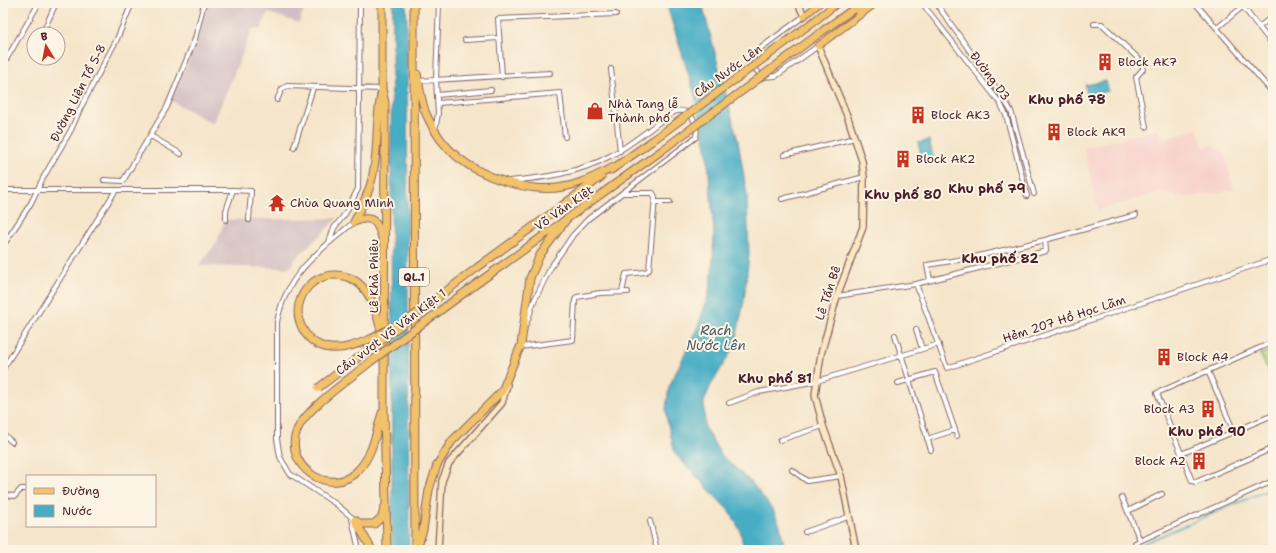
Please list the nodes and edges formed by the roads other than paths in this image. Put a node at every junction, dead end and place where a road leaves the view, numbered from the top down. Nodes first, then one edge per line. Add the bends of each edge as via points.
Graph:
1 (39, 3) edge
2 (56, 3) edge
3 (132, 3) edge
4 (204, 3) edge
5 (360, 3) edge
6 (382, 3) edge
7 (414, 3) edge
8 (440, 3) edge
9 (798, 3) edge
10 (820, 3) edge
11 (837, 3) edge
12 (862, 3) edge
13 (870, 3) edge
14 (876, 3) edge
15 (922, 3) edge
16 (936, 3) edge
17 (1195, 3) edge
18 (1247, 3) edge
19 (1243, 7) junction
20 (616, 14) dead end
21 (804, 16) junction
22 (1273, 16) edge
23 (838, 20) junction
24 (1094, 24) dead end
25 (46, 26) edge
26 (1259, 27) junction
27 (1218, 28) junction
28 (500, 38) junction
29 (466, 40) dead end
30 (1273, 45) edge
31 (818, 46) junction
32 (3, 55) edge
33 (8, 55) junction
34 (413, 58) junction
35 (3, 65) edge
36 (753, 66) junction
37 (611, 69) dead end
38 (550, 73) dead end
39 (502, 77) junction
40 (436, 80) junction
41 (418, 82) junction
42 (1272, 87) edge
43 (313, 88) junction
44 (359, 88) junction
45 (382, 89) junction
46 (491, 90) dead end
47 (1273, 93) edge
48 (437, 95) junction
49 (277, 100) dead end
50 (438, 103) junction
51 (1146, 127) dead end
52 (435, 130) junction
53 (151, 136) junction
54 (565, 137) dead end
55 (855, 138) junction
56 (652, 141) joint
57 (294, 147) dead end
58 (620, 150) junction
59 (661, 151) joint
60 (181, 154) dead end
61 (784, 155) dead end
62 (614, 167) junction
63 (864, 177) junction
64 (527, 179) junction
65 (104, 180) dead end
66 (123, 181) junction
67 (504, 181) junction
68 (528, 187) junction
69 (37, 189) junction
70 (3, 190) edge
71 (118, 190) junction
72 (233, 190) junction
73 (622, 193) junction
74 (1034, 194) dead end
75 (1027, 196) dead end
76 (782, 199) dead end
77 (655, 202) junction
78 (670, 202) dead end
79 (1136, 215) dead end
80 (226, 220) dead end
81 (248, 220) dead end
82 (566, 220) junction
83 (354, 222) junction
84 (1045, 240) junction
85 (328, 243) junction
86 (3, 246) edge
87 (386, 250) junction
88 (1273, 259) edge
89 (478, 267) junction
90 (930, 280) junction
91 (479, 282) joint
92 (528, 284) junction
93 (916, 284) junction
94 (538, 291) junction
95 (622, 292) junction
96 (628, 292) dead end
97 (837, 296) junction
98 (916, 329) dead end
99 (523, 335) junction
100 (895, 335) dead end
101 (1273, 342) edge
102 (385, 343) junction
103 (939, 344) junction
104 (520, 347) junction
105 (922, 349) junction
106 (901, 355) junction
107 (513, 368) junction
108 (3, 369) edge
109 (1208, 371) junction
110 (817, 380) junction
111 (909, 380) junction
112 (898, 383) dead end
113 (318, 388) dead end
114 (730, 403) dead end
115 (384, 407) junction
116 (1272, 416) edge
117 (1273, 422) edge
118 (823, 426) junction
119 (955, 430) junction
120 (1234, 432) junction
121 (3, 434) edge
122 (957, 436) dead end
123 (927, 438) junction
124 (780, 440) dead end
125 (12, 442) dead end
126 (1273, 448) edge
127 (931, 450) dead end
128 (1181, 454) junction
129 (792, 470) dead end
130 (841, 476) junction
131 (1273, 481) edge
132 (26, 489) edge
133 (386, 492) junction
134 (1162, 494) dead end
135 (3, 495) edge
136 (1122, 498) dead end
137 (1128, 511) junction
138 (848, 517) junction
139 (353, 519) junction
140 (650, 521) dead end
141 (805, 532) dead end
142 (1140, 540) junction
143 (1135, 542) dead end
144 (359, 550) edge
145 (372, 550) edge
146 (387, 550) edge
147 (416, 550) edge
148 (438, 550) edge
149 (656, 550) edge
150 (856, 550) edge

1 - 33 street
2 - 25 street
3 - 69 street, Đường Liên Tổ 5-8 via 117,39 71,130
4 - 53 street via 195,39 167,107
5 - 44 street
6 - 45 highway, Lê Khả Phiêu / QL.1
7 - 34 highway, QL.1
8 - 40 street
9 - 21 street
10 - 21 main road
11 - 36 highway, Cầu Nước Lên, bridge
12 - 23 highway
13 - 23 highway
14 - 31 main road
15 - 75 street, Đường D3 via 1000,103 1006,115
16 - 74 street, Đường D3 via 1011,112
17 - 27 street
18 - 19 street
19 - 26 street
19 - 27 street
20 - 28 street via 498,19
21 - 36 street via 754,53
22 - 26 street
23 - 59 highway, Cầu Nước Lên, bridge
24 - 51 street via 1102,24 1143,63 1143,69 1136,77
26 - 30 street
27 - 42 street
28 - 29 street
28 - 39 street
31 - 36 street via 779,75 762,77
31 - 55 street, Lê Tấn Bê
32 - 33 street
33 - 35 street
34 - 41 highway
34 - 147 highway, QL.1
36 - 56 highway, Cầu Nước Lên, bridge
37 - 58 street
38 - 39 street
39 - 40 street
40 - 41 street
40 - 48 street
41 - 52 highway via 426,115
42 - 47 street
43 - 44 street
43 - 49 street via 287,86 282,89
43 - 57 street
44 - 45 street
44 - 85 street via 358,189 345,214 334,228
45 - 83 highway via 374,172 368,193
45 - 87 highway, Lê Khả Phiêu / QL.1 via 385,103
46 - 48 street
48 - 50 street
50 - 52 street
50 - 54 street via 560,93
52 - 67 highway via 450,151 463,162 486,176
53 - 60 street
53 - 66 street
55 - 61 street
55 - 63 street, Lê Tấn Bê
56 - 62 highway, Võ Văn Kiệt
58 - 64 street via 585,168
58 - 73 street via 681,109 694,120 696,137
59 - 82 highway, Võ Văn Kiệt
62 - 68 highway via 580,183 563,187
62 - 89 highway, Võ Văn Kiệt
63 - 76 street
63 - 97 street, Lê Tấn Bê via 864,227
64 - 67 street
64 - 68 street
65 - 66 street
66 - 71 street
67 - 68 highway
69 - 70 street
69 - 71 street
69 - 86 street, Đường Liên Tổ 5-8 via 31,203
71 - 72 street
71 - 108 street
72 - 80 street via 226,211
72 - 81 street via 251,191
73 - 77 street via 653,193
73 - 94 street via 588,218 573,235
77 - 78 street
77 - 95 street via 649,270 626,274
79 - 84 street
82 - 91 highway, Võ Văn Kiệt
82 - 92 highway via 540,255
83 - 85 street
83 - 87 highway via 364,218 374,221
84 - 90 street via 1046,251
84 - 90 street via 970,258 927,265
85 - 139 street via 302,267 280,306 277,322 277,439 280,457 290,474 336,504
87 - 102 highway, Lê Khả Phiêu / QL.1
88 - 103 street, Hẻm 207 Hồ Học Lãm via 947,368
89 - 102 highway, bridge via 408,316 365,341 347,347 330,348 316,343 304,332 298,315 303,293 311,283 322,277 341,275 354,280 365,290 374,308
89 - 113 highway, bridge
90 - 93 street
91 - 115 highway, Cầu vượt Võ Văn Kiệt 1, bridge via 370,362 318,403 306,416 297,429 294,440 296,456 306,471 330,482 345,479 359,469 371,450
92 - 94 street
92 - 99 highway
93 - 97 street
93 - 103 street, Hẻm 207 Hồ Học Lãm
94 - 99 street
95 - 96 street
95 - 104 street via 577,297 571,341
97 - 110 street, Lê Tấn Bê via 821,354
98 - 105 street
99 - 104 highway
100 - 106 street
101 - 109 street
102 - 115 highway, Lê Khả Phiêu / QL.1
103 - 105 street
104 - 107 highway
105 - 106 street
106 - 110 street
106 - 111 street
107 - 147 highway via 502,391 452,441 440,460 429,490 423,530
107 - 148 street via 502,403 449,463 442,486
109 - 120 street
109 - 128 street via 1157,393
110 - 114 street via 759,392
110 - 118 street, Lê Tấn Bê via 814,395
111 - 112 street
111 - 119 street via 935,372
111 - 123 street
115 - 133 highway, Lê Khả Phiêu / QL.1
116 - 117 street
116 - 120 street
118 - 124 street
118 - 130 street, Lê Tấn Bê
119 - 122 street
119 - 123 street
120 - 128 street
121 - 125 street
123 - 127 street
126 - 128 street via 1196,482 1191,480
129 - 130 street via 807,481
130 - 138 street, Lê Tấn Bê
131 - 142 street
132 - 135 street via 21,489 15,496
133 - 139 highway via 384,512 379,521 368,525
133 - 146 highway, Lê Khả Phiêu / QL.1
134 - 137 street
136 - 137 street
137 - 142 street
138 - 141 street
138 - 150 street, Lê Tấn Bê
139 - 144 street
139 - 145 highway
140 - 149 street
142 - 143 street

